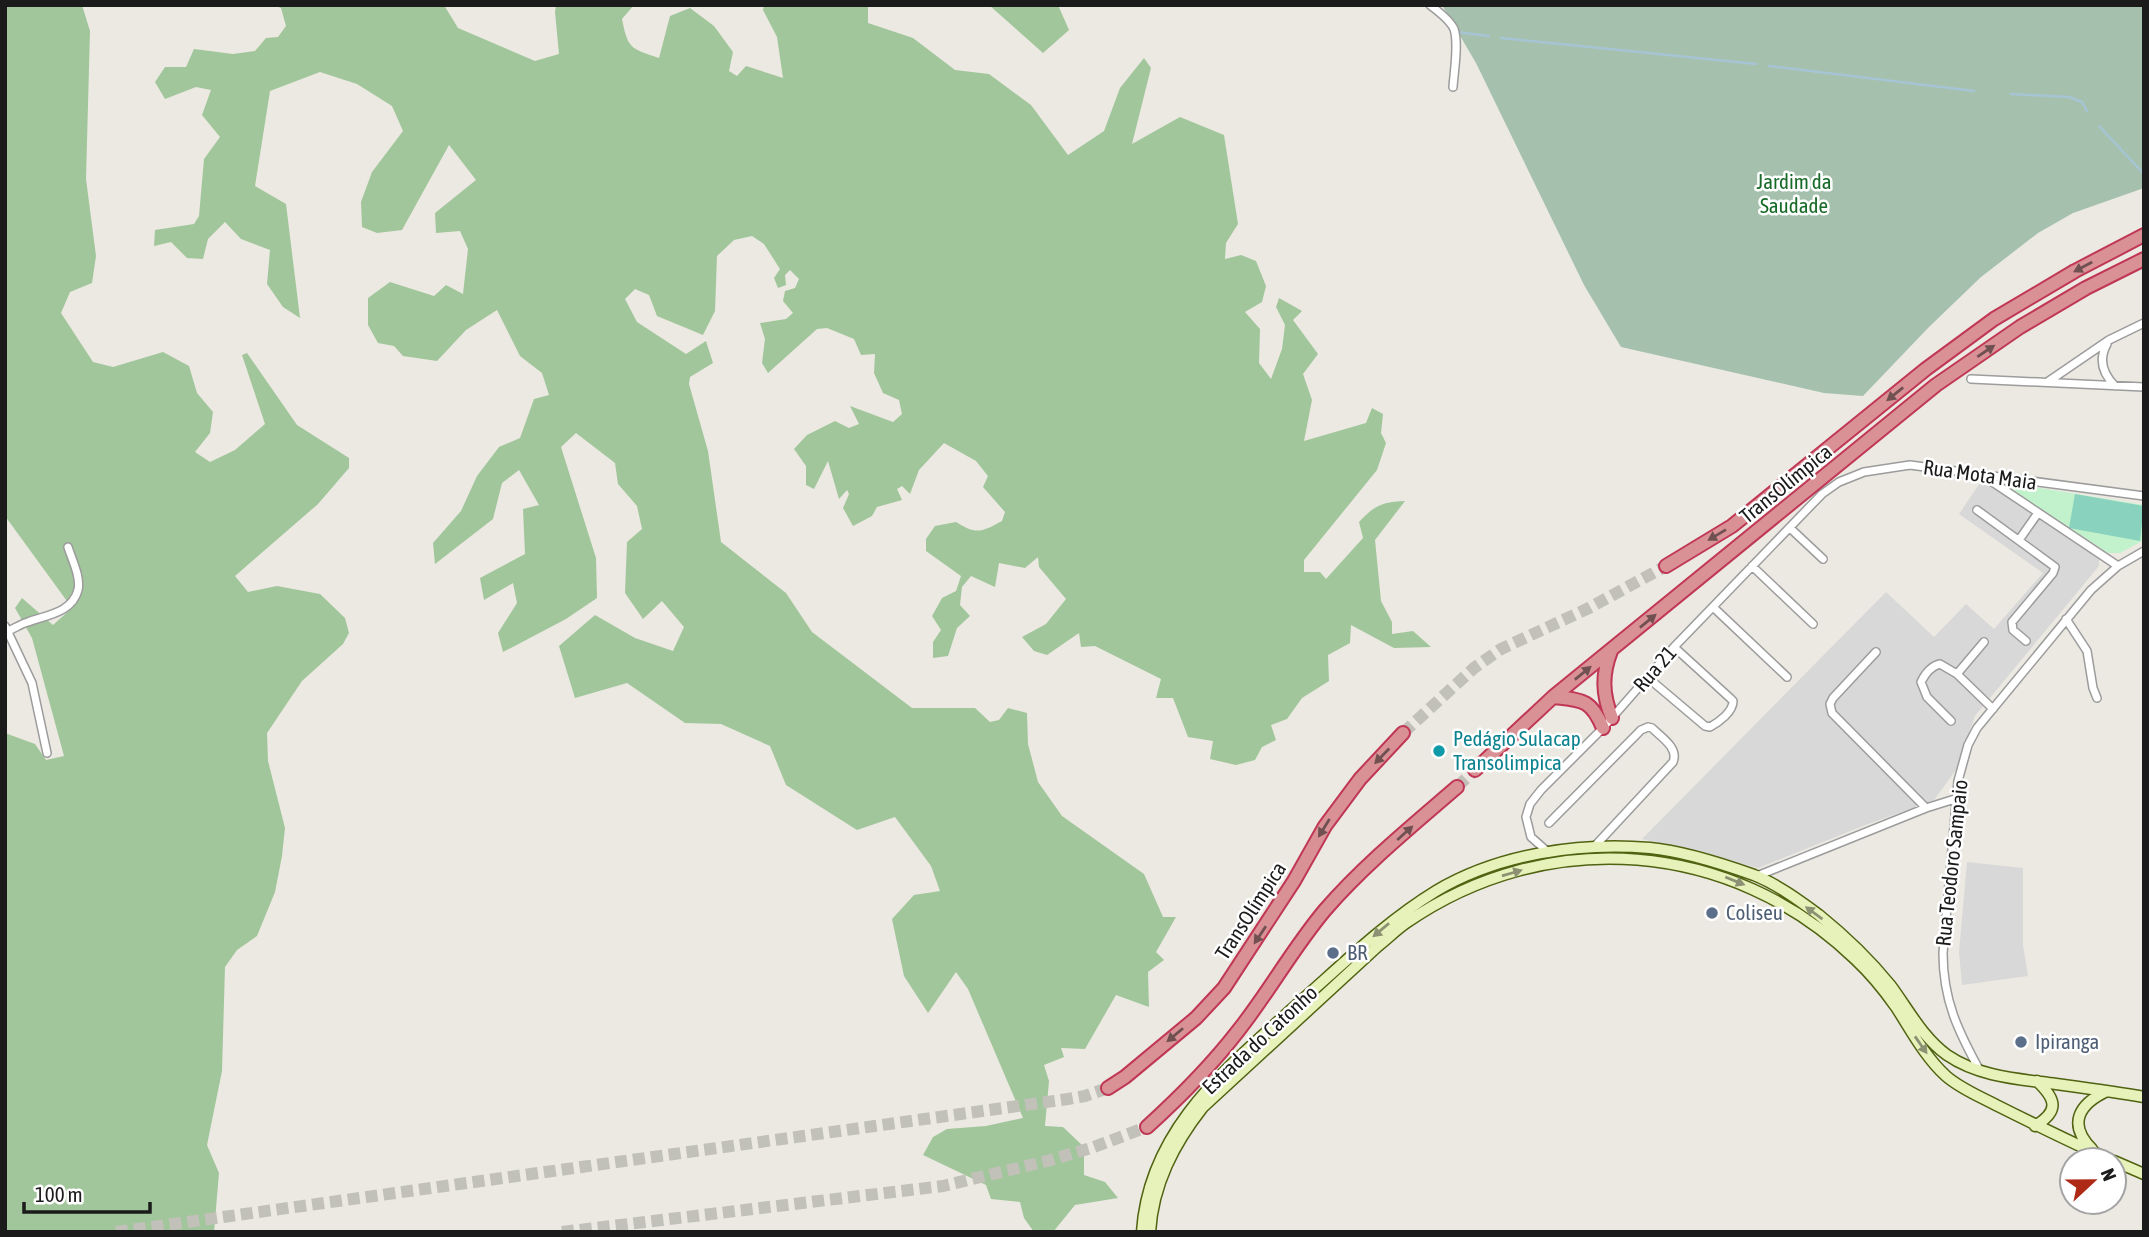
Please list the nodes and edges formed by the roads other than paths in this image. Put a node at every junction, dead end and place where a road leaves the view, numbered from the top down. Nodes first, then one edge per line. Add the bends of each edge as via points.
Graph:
1 (1430, 5) edge
2 (1453, 87) dead end
3 (2144, 235) edge
4 (2144, 259) edge
5 (2144, 323) edge
6 (2109, 340) junction
7 (1971, 379) dead end
8 (2048, 382) junction
9 (2115, 386) junction
10 (2144, 387) edge
11 (1983, 476) junction
12 (1822, 495) joint
13 (2144, 496) edge
14 (1977, 510) dead end
15 (2038, 513) junction
16 (1790, 528) junction
17 (2019, 540) junction
18 (68, 547) dead end
19 (2144, 551) edge
20 (1823, 559) dead end
21 (1666, 566) tunnel mouth
22 (1752, 566) junction
23 (2118, 566) junction
24 (1713, 607) junction
25 (2066, 619) junction
26 (1813, 624) dead end
27 (7, 629) edge
28 (2026, 640) dead end
29 (1984, 642) dead end
30 (1674, 647) junction
31 (1612, 650) junction
32 (1876, 652) dead end
33 (1957, 674) junction
34 (1647, 677) junction
35 (1787, 677) dead end
36 (1553, 697) junction
37 (2097, 698) dead end
38 (1993, 709) junction
39 (1612, 718) junction
40 (1951, 722) dead end
41 (1603, 728) junction
42 (1403, 733) tunnel mouth
43 (47, 753) dead end
44 (1475, 770) tunnel mouth
45 (1457, 787) tunnel mouth
46 (1958, 798) junction
47 (1926, 808) junction
48 (1549, 823) dead end
49 (1594, 847) junction
50 (1549, 853) junction
51 (1757, 876) junction
52 (1980, 1071) junction
53 (2037, 1081) junction
54 (1108, 1088) tunnel mouth
55 (2107, 1090) junction
56 (2144, 1097) edge
57 (2035, 1126) junction
58 (1147, 1127) tunnel mouth
59 (2079, 1146) edge
60 (2089, 1146) edge
61 (1142, 1232) edge
62 (1150, 1232) edge

1 - 2 street via 1454,29
3 -> 21 highway, TransOlímpica via 1994,319 1732,526
31 -> 4 highway, TransOlímpica via 1936,385 2021,327
5 - 6 street
6 - 8 street
6 - 9 street via 2102,364
7 - 8 street
8 - 9 street
9 - 10 street
11 - 12 street, Rua Mota Maia via 1926,466 1892,467 1864,472
11 - 13 street, Rua Mota Maia
11 - 15 street
12 - 16 street, Rua 21
14 - 17 street
15 - 17 street
15 - 23 street
16 - 20 street
16 - 22 street, Rua 21
17 - 28 street via 2055,570 2011,622 2013,630
18 - 27 street via 78,590 71,602 59,612
19 - 23 street, Rua Teodoro Sampaio
22 - 24 street, Rua 21
22 - 26 street
23 - 25 street, Rua Teodoro Sampaio
24 - 30 street, Rua 21
24 - 35 street
25 - 37 street via 2087,651
25 - 38 street, Rua Teodoro Sampaio
27 - 43 street via 32,683
29 - 33 street
30 - 34 street, Rua 21
30 - 34 street via 1733,701 1732,708 1716,724 1705,726
36 -> 31 highway, TransOlímpica
31 - 39 highway via 1603,678
32 - 47 street via 1833,698 1830,708
33 - 38 street
33 - 40 street via 1940,664 1921,682 1927,697
34 - 39 street, Rua 21
36 - 41 highway via 1587,702
36 - 44 highway, TransOlímpica
38 - 46 street, Rua Teodoro Sampaio via 1968,744
39 - 41 street, Rua 21
41 - 50 street, Rua 21 via 1530,804 1526,817 1531,837
42 -> 54 highway, TransOlímpica via 1325,825 1224,988 1196,1018
58 -> 45 highway via 1240,1030 1325,910
46 - 47 street
46 - 52 street, Rua Teodoro Sampaio via 1943,973 1954,1019
47 - 51 street
48 - 49 street via 1641,730 1652,728 1676,757
49 - 50 main road, Estrada do Catonho
49 - 51 main road, Estrada do Catonho via 1653,849
50 -> 61 main road, Estrada do Catonho via 1490,866 1396,917 1236,1060 1198,1099 1162,1153
52 -> 51 main road, Estrada do Catonho via 1946,1054 1859,950 1819,915
52 - 53 main road, Estrada do Catonho
53 - 55 main road, Estrada do Catonho
53 - 57 main road via 2049,1092 2053,1106 2047,1119
55 - 56 main road, Estrada do Catonho
55 - 60 main road via 2080,1112 2080,1134
57 - 59 main road, Estrada do Catonho
62 -> 57 main road, Estrada do Catonho via 1170,1156 1203,1107 1406,923 1487,881 1549,863 1651,859 1758,890 1853,957 1947,1076

